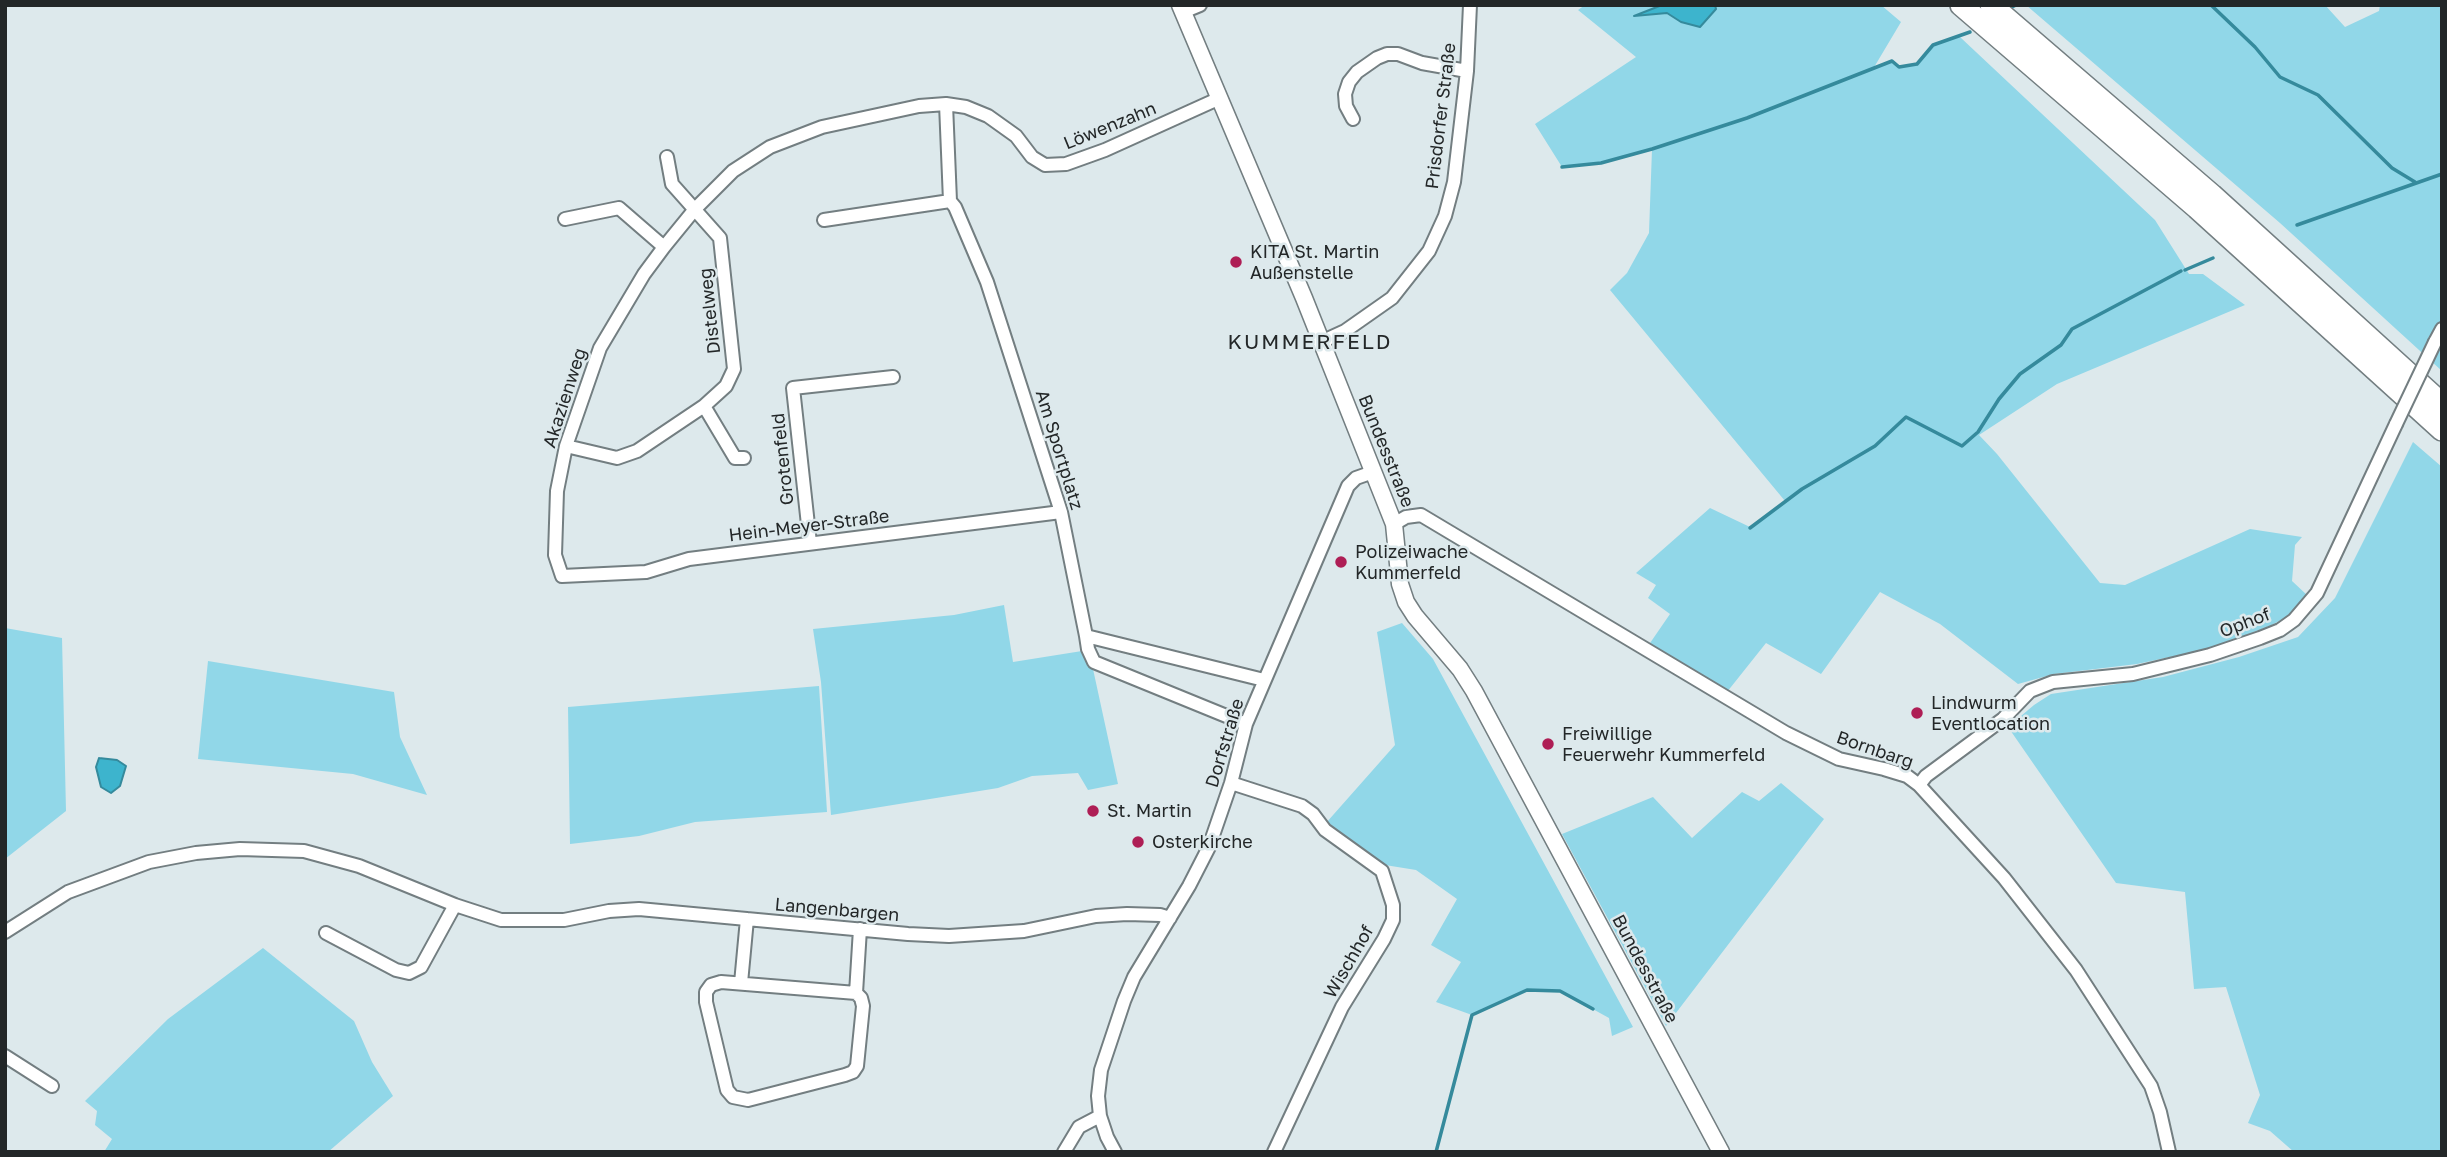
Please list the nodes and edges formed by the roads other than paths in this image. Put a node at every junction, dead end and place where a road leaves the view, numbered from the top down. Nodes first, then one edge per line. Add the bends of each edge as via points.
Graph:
1 (1200, 5) edge
2 (1470, 5) edge
3 (1961, 5) edge
4 (1991, 5) edge
5 (1182, 9) edge
6 (1466, 71) junction
7 (1220, 98) junction
8 (946, 104) junction
9 (1353, 119) dead end
10 (667, 157) dead end
11 (950, 201) junction
12 (695, 209) junction
13 (565, 219) dead end
14 (824, 220) dead end
15 (664, 247) junction
16 (2442, 329) edge
17 (1321, 342) junction
18 (893, 377) dead end
19 (2442, 404) edge
20 (704, 406) junction
21 (2442, 430) edge
22 (566, 446) junction
23 (734, 459) dead end
24 (1373, 472) junction
25 (1061, 512) junction
26 (1394, 524) junction
27 (810, 543) junction
28 (562, 576) joint
29 (1086, 636) junction
30 (1264, 680) junction
31 (1246, 724) junction
32 (1231, 783) junction
33 (1919, 785) junction
34 (455, 905) junction
35 (1170, 918) junction
36 (747, 919) junction
37 (860, 929) junction
38 (5, 932) edge
39 (326, 933) dead end
40 (741, 983) junction
41 (856, 993) junction
42 (5, 1056) edge
43 (52, 1086) dead end
44 (1100, 1116) junction
45 (1064, 1152) edge
46 (1115, 1152) edge
47 (1274, 1152) edge
48 (1721, 1152) edge
49 (2169, 1152) edge

1 - 5 street
2 - 6 street, Prisdorfer Straße
3 - 21 highway via 2197,208
4 - 19 highway via 2212,195
5 - 7 street, Bundesstraße
6 - 9 street via 1398,54 1377,58 1349,82 1346,106
6 - 17 street, Prisdorfer Straße via 1454,182 1429,251 1392,298
7 - 8 street, Löwenzahn via 1105,150 1066,164 1045,165 988,116
7 - 17 street, Bundesstraße
8 - 11 street, Am Sportplatz
8 - 12 street, Akazienweg via 822,127 770,147 733,171
10 - 12 street, Distelweg via 672,184
11 - 14 street
11 - 25 street, Am Sportplatz via 987,282
12 - 15 street, Akazienweg
12 - 20 street, Distelweg via 720,238 734,369 726,386
13 - 15 street via 619,208
15 - 22 street, Akazienweg via 600,348
16 - 33 street, Ophof, bridge via 2317,593 2294,620 2280,630 2210,655 2133,674 2053,682 2030,691 2003,719
17 - 24 street, Bundesstraße
18 - 27 street, Grotenfeld via 793,388
20 - 22 street, Distelweg via 637,451 617,458
20 - 23 street
22 - 28 street, Akazienweg via 557,491 555,555
24 - 26 street, Bundesstraße
24 - 30 street, Dorfstraße via 1348,486
25 - 27 street, Hein-Meyer-Straße
25 - 29 street, Am Sportplatz
26 - 33 street, Bornbarg via 1421,515 1786,733 1839,759 1907,776
26 - 48 street, Bundesstraße via 1406,601 1474,691
27 - 28 street, Hein-Meyer-Straße via 689,559 646,572
29 - 30 street
29 - 31 street, Am Sportplatz via 1094,662
30 - 31 street, Dorfstraße
31 - 32 street, Dorfstraße
32 - 35 street, Dorfstraße via 1209,847
32 - 47 street, Wischhof via 1302,806 1313,814 1325,830 1382,870 1393,905 1393,920 1384,939 1342,1007
33 - 49 street, Bornbarg via 2004,878 2076,970 2151,1086
34 - 36 street, Langenbargen via 501,920 564,919 639,909
34 - 38 street, Langenbargen via 359,866 304,851 240,849 149,862 68,892
34 - 39 street via 421,967 410,973
35 - 37 street, Langenbargen via 1096,916 983,935
35 - 44 street, Dorfstraße via 1124,1000 1101,1070
36 - 37 street, Langenbargen
36 - 40 street
37 - 41 street
40 - 41 street
40 - 41 street via 721,982 706,992 727,1090 739,1100 853,1072 860,1058 863,1006
42 - 43 street
44 - 45 street via 1079,1128
44 - 46 street, Dorfstraße

